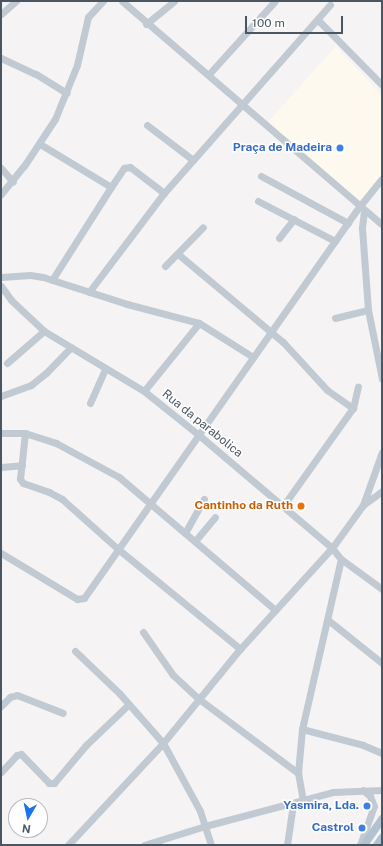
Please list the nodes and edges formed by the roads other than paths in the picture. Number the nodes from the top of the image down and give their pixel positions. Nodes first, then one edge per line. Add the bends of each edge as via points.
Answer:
1 (103, 1) edge
2 (122, 1) edge
3 (174, 1) edge
4 (276, 1) edge
5 (13, 2) edge
6 (330, 5) dead end
7 (1, 14) edge
8 (318, 20) junction
9 (146, 24) junction
10 (1, 58) edge
11 (209, 74) junction
12 (382, 85) edge
13 (66, 93) junction
14 (242, 103) junction
15 (147, 125) dead end
16 (40, 144) junction
17 (193, 160) junction
18 (1, 168) edge
19 (261, 176) dead end
20 (382, 179) edge
21 (13, 182) junction
22 (111, 187) junction
23 (164, 193) junction
24 (1, 194) edge
25 (258, 201) dead end
26 (362, 209) junction
27 (294, 219) junction
28 (348, 223) junction
29 (382, 225) edge
30 (203, 227) dead end
31 (278, 238) dead end
32 (335, 241) junction
33 (178, 254) junction
34 (165, 266) dead end
35 (1, 276) edge
36 (52, 280) junction
37 (1, 286) edge
38 (89, 292) junction
39 (368, 310) junction
40 (335, 318) dead end
41 (199, 323) junction
42 (44, 331) junction
43 (272, 333) junction
44 (70, 348) junction
45 (253, 357) junction
46 (7, 363) dead end
47 (105, 369) junction
48 (382, 379) edge
49 (358, 386) dead end
50 (144, 391) junction
51 (1, 396) edge
52 (90, 403) dead end
53 (353, 408) junction
54 (1, 433) edge
55 (25, 433) junction
56 (200, 436) junction
57 (382, 452) edge
58 (22, 465) junction
59 (1, 467) edge
60 (382, 491) edge
61 (204, 499) dead end
62 (151, 504) junction
63 (363, 505) junction
64 (283, 506) junction
65 (215, 517) dead end
66 (185, 533) junction
67 (196, 541) junction
68 (332, 548) junction
69 (118, 549) junction
70 (1, 553) edge
71 (341, 559) junction
72 (382, 589) edge
73 (275, 610) junction
74 (328, 620) junction
75 (143, 632) dead end
76 (240, 649) junction
77 (75, 651) dead end
78 (382, 663) edge
79 (199, 699) junction
80 (129, 704) junction
81 (1, 706) edge
82 (63, 713) dead end
83 (302, 729) junction
84 (163, 743) junction
85 (382, 753) edge
86 (1, 772) edge
87 (298, 773) junction
88 (362, 790) junction
89 (382, 790) edge
90 (303, 801) junction
91 (293, 804) junction
92 (382, 820) edge
93 (205, 826) junction
94 (382, 838) edge
95 (68, 845) edge
96 (144, 845) edge
97 (210, 845) edge
98 (287, 845) edge
99 (360, 845) edge
100 (364, 845) edge
101 (377, 845) edge

1 - 13 street via 88,17 77,65
2 - 9 street
3 - 9 street
4 - 11 street
5 - 7 street
6 - 8 street
8 - 12 street
8 - 14 street
9 - 11 street
10 - 13 street via 36,74
11 - 14 street
13 - 16 street
14 - 17 street
14 - 26 street
15 - 17 street
16 - 21 street
16 - 22 street
17 - 23 street
18 - 21 street
19 - 28 street
20 - 26 street
21 - 24 street
22 - 23 street via 127,167
22 - 36 street
23 - 38 street
25 - 27 street
26 - 28 street
26 - 29 street
26 - 39 street
27 - 31 street
27 - 32 street
28 - 32 street
30 - 33 street
32 - 43 street
33 - 34 street
33 - 43 street
35 - 36 street via 30,275
36 - 38 street
37 - 42 street, Rua da parabolica
38 - 41 street
39 - 40 street
39 - 48 street
41 - 45 street
41 - 50 street
42 - 44 street, Rua da parabolica
42 - 46 street
43 - 45 street
43 - 53 street via 295,352 327,390
44 - 47 street, Rua da parabolica
44 - 51 street via 31,385
45 - 56 street
47 - 50 street, Rua da parabolica
47 - 52 street
49 - 53 street
50 - 56 street, Rua da parabolica
53 - 64 street
54 - 55 street
55 - 58 street
55 - 62 street via 56,443 119,477
56 - 62 street
56 - 64 street, Rua da parabolica
57 - 63 street
58 - 59 street
58 - 69 street via 20,479 23,483 62,499
60 - 63 street
61 - 66 street
62 - 66 street
62 - 69 street
63 - 68 street
64 - 68 street, Rua da parabolica
65 - 67 street
66 - 67 street
67 - 73 street
68 - 71 street, Rua da parabolica
68 - 73 street
69 - 70 street via 84,598 80,599 41,579
69 - 76 street
71 - 72 street, Rua da parabolica
71 - 74 street
73 - 76 street
74 - 78 street
74 - 83 street
75 - 79 street via 173,675
76 - 79 street
77 - 80 street
79 - 84 street
79 - 87 street
80 - 84 street
80 - 86 street via 86,745 54,783 49,783 21,754
81 - 82 street via 10,697 17,695
83 - 85 street via 363,745
83 - 87 street
84 - 93 street via 188,785
84 - 95 street
87 - 90 street
88 - 89 street
88 - 90 street via 333,792
88 - 99 street via 370,796 374,806
90 - 91 street
91 - 93 street
91 - 98 street
92 - 100 main road
93 - 96 street
93 - 97 street
94 - 101 main road

